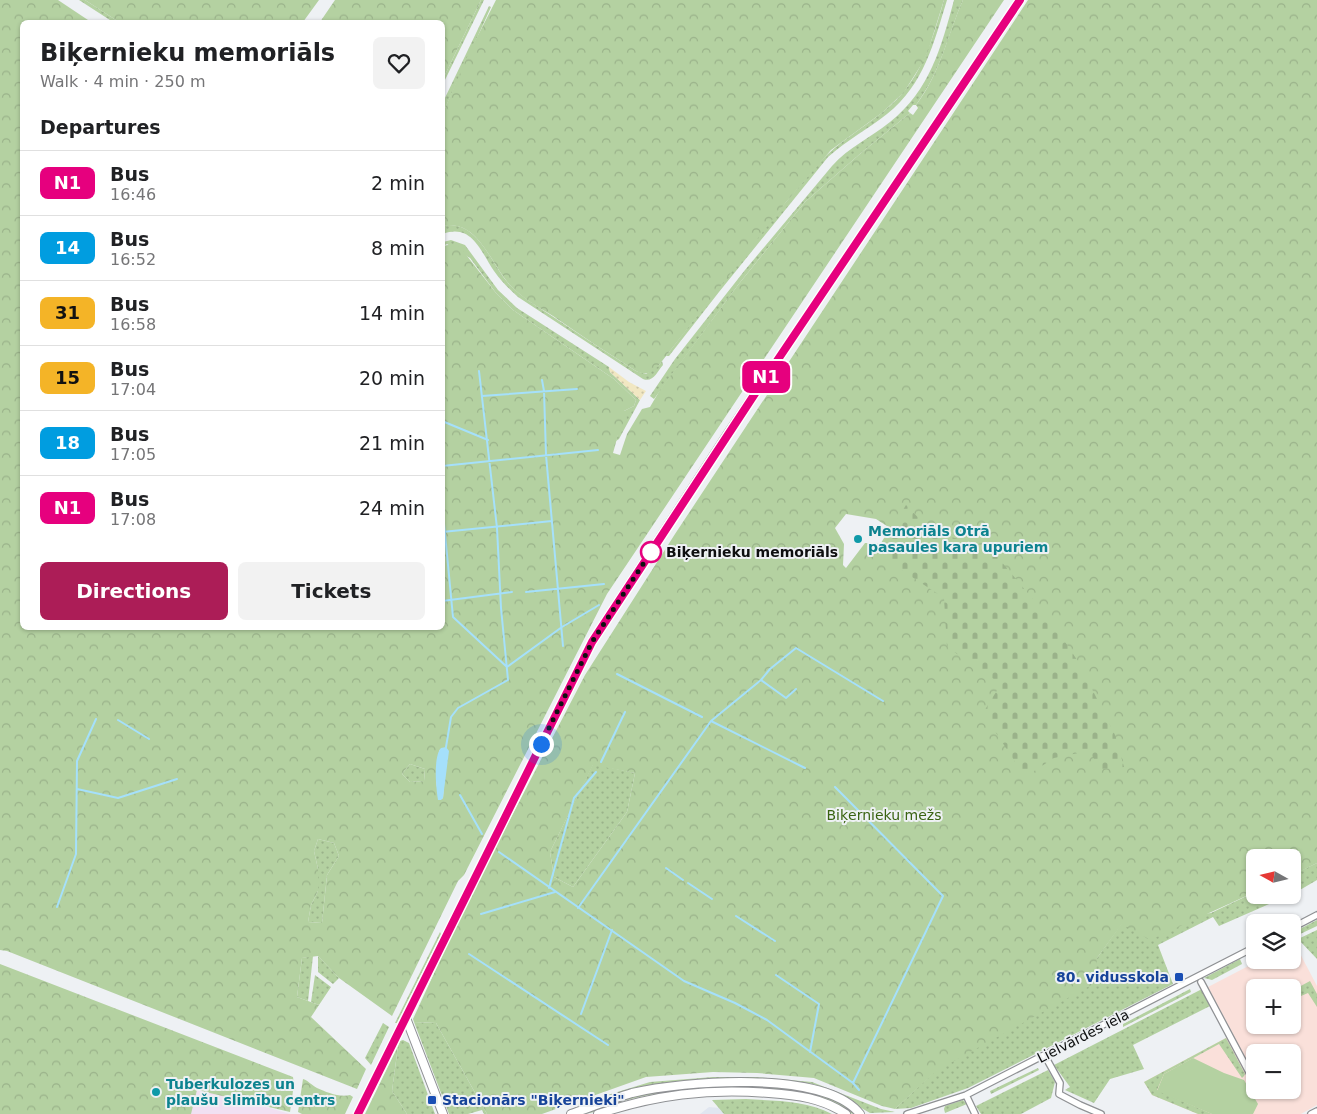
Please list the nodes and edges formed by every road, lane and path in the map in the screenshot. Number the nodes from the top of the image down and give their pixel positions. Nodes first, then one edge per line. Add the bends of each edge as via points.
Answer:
1 (1020, 0) edge
2 (1317, 915) edge
3 (1301, 923) edge
4 (1246, 952) edge
5 (1201, 982) dead end
6 (406, 1018) junction
7 (1045, 1056) junction
8 (1246, 1066) edge
9 (966, 1095) junction
10 (1317, 1111) edge
11 (861, 1113) edge
12 (358, 1114) edge
13 (443, 1114) edge
14 (571, 1114) edge
15 (598, 1114) edge
16 (846, 1114) edge
17 (907, 1114) edge
18 (976, 1114) edge
19 (1101, 1114) edge
20 (1311, 1114) edge

1 - 6 main road via 592,642
2 - 3 street
4 - 7 street, Lielvārdes iela
5 - 8 street
6 - 12 main road
6 - 13 main road
7 - 9 street, Lielvārdes iela
7 - 19 street via 1060,1083 1059,1094
9 - 17 street, Lielvārdes iela
9 - 18 street
10 - 20 street
11 - 14 main road via 816,1089 725,1081 678,1085 632,1094
15 - 16 main road via 677,1094 740,1090 824,1101

